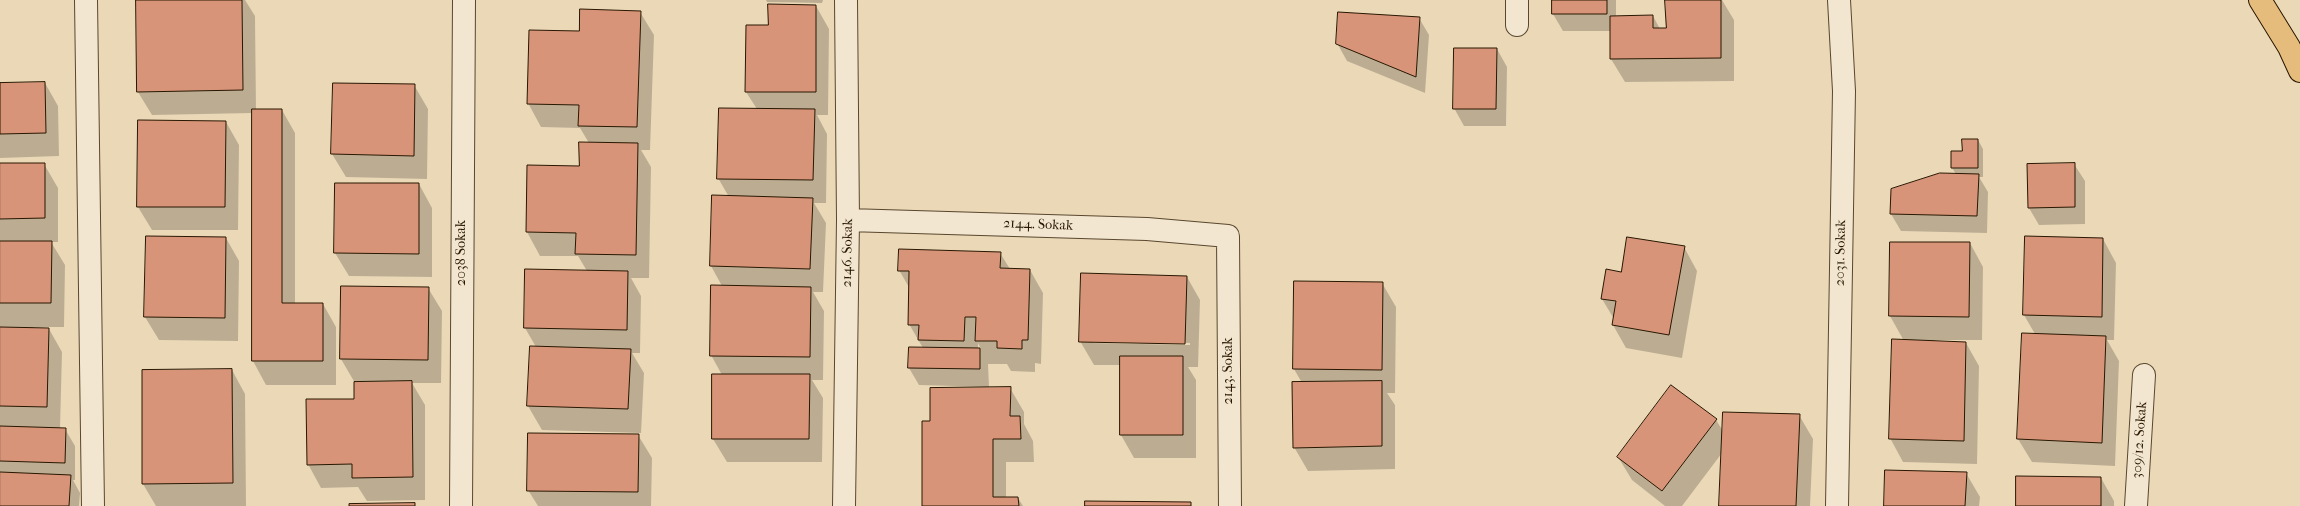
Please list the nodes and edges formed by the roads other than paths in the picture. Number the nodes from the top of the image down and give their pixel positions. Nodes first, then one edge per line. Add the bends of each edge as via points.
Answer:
1 (86, 0) edge
2 (464, 0) edge
3 (846, 0) edge
4 (1517, 0) edge
5 (1839, 0) edge
6 (2260, 0) edge
7 (1517, 25) dead end
8 (2300, 71) edge
9 (848, 220) junction
10 (1228, 236) joint
11 (2144, 375) dead end
12 (93, 506) edge
13 (460, 506) edge
14 (844, 506) edge
15 (1230, 506) edge
16 (1838, 506) edge
17 (2136, 506) edge

1 - 12 street
2 - 13 street, 2038 Sokak
3 - 9 street, 2146. Sokak
4 - 7 street
5 - 16 street, 2031. Sokak via 1844,91
6 - 8 highway via 2289,47
9 - 10 street, 2144. Sokak via 1147,229
9 - 14 street, 2146. Sokak
10 - 15 street, 2143. Sokak
11 - 17 street, 309/12. Sokak

